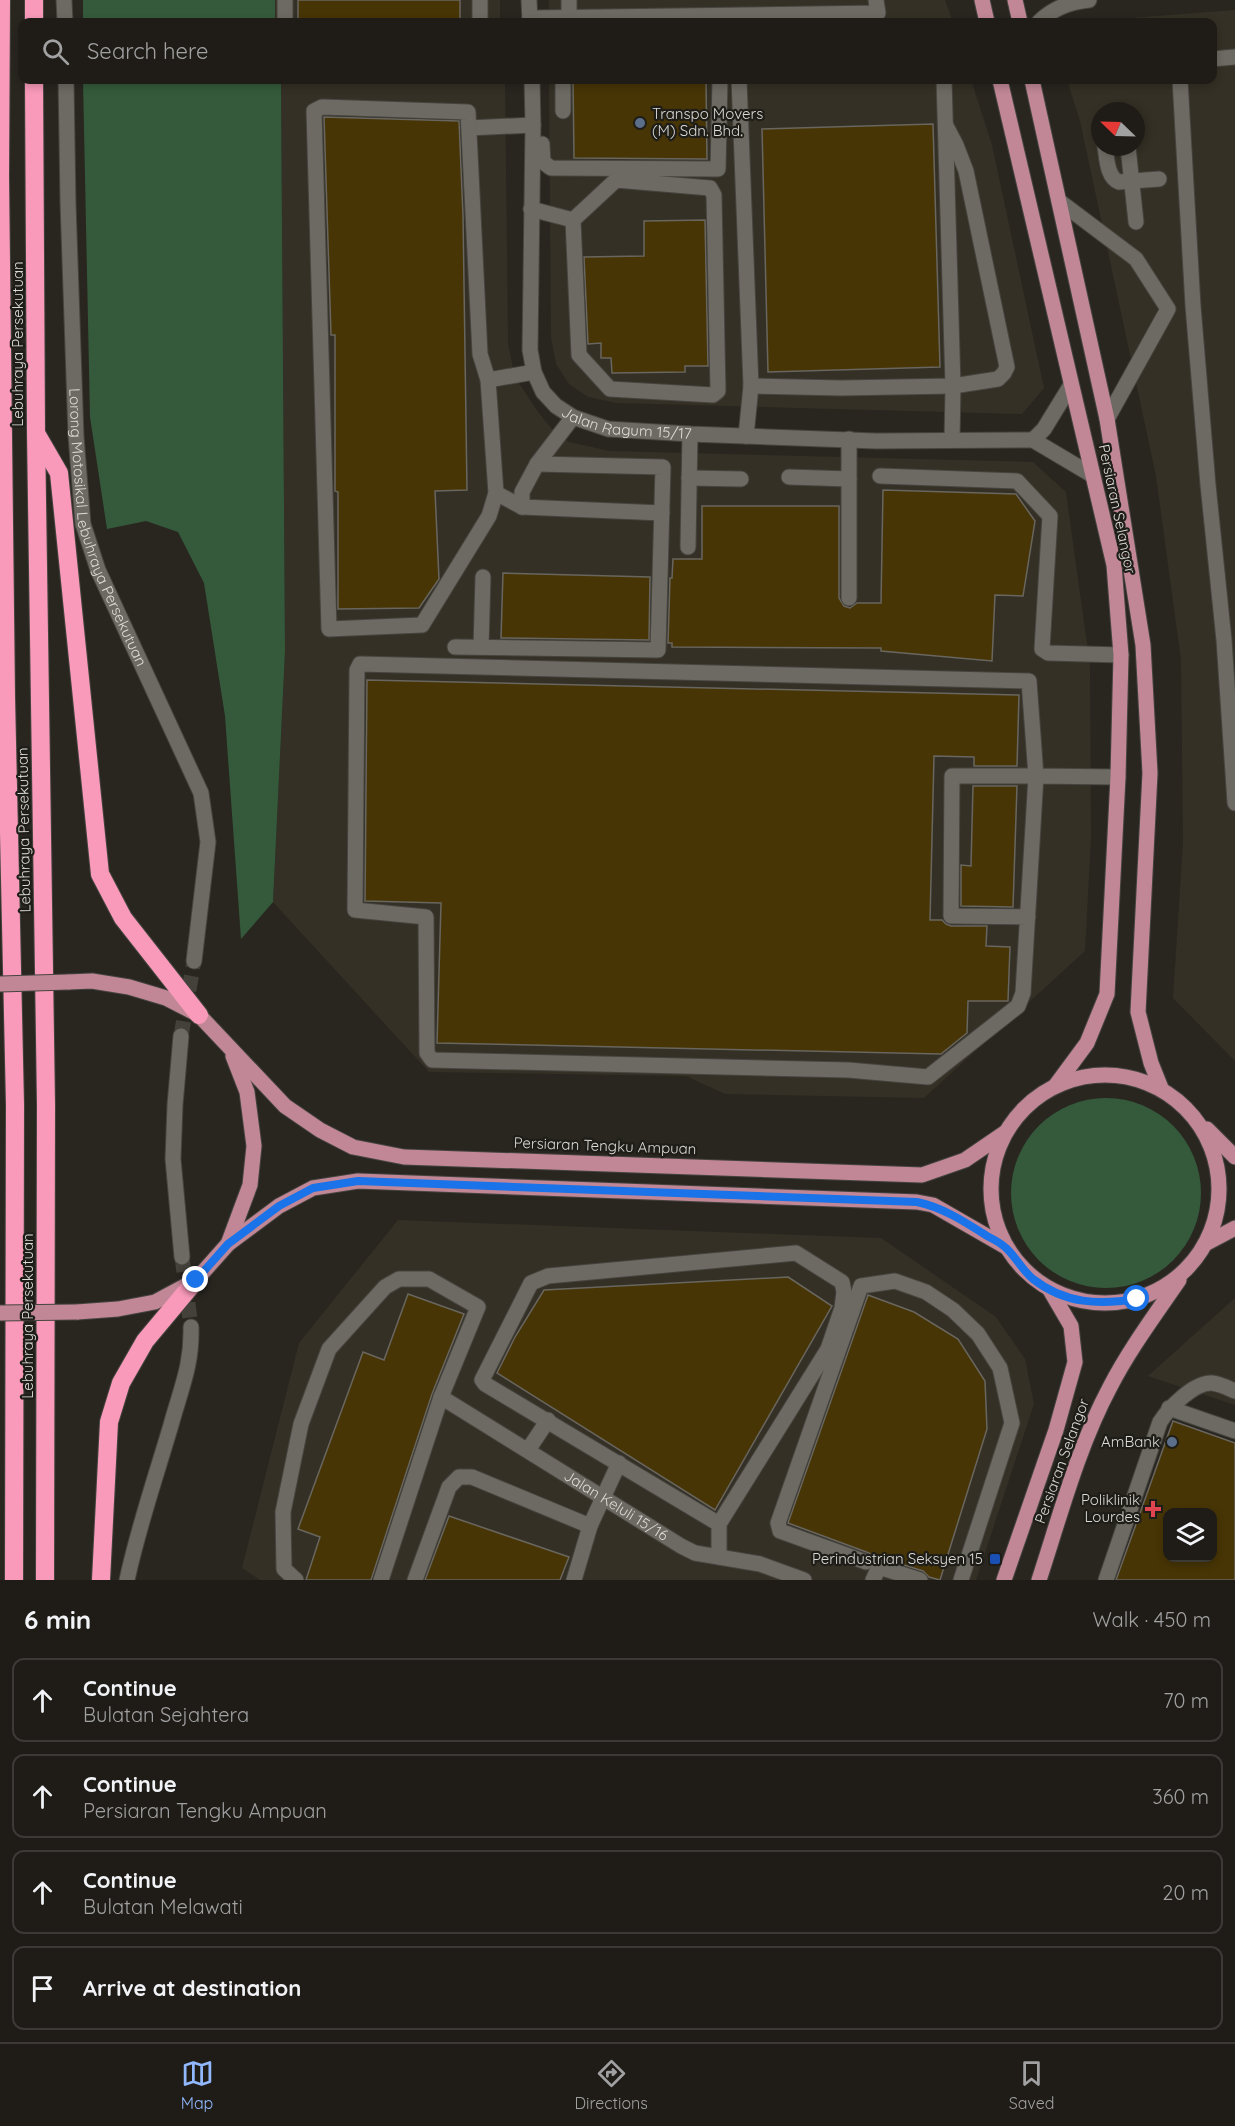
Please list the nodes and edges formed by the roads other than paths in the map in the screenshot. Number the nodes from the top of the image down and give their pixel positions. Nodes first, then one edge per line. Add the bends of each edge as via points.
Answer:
1 (1, 0) edge
2 (34, 0) edge
3 (64, 0) edge
4 (285, 0) edge
5 (480, 0) edge
6 (529, 0) edge
7 (569, 0) edge
8 (876, 0) edge
9 (982, 0) edge
10 (1015, 0) edge
11 (1080, 0) edge
12 (34, 18) edge
13 (65, 18) edge
14 (285, 18) edge
15 (480, 18) edge
16 (530, 18) edge
17 (569, 18) joint
18 (986, 18) edge
19 (1019, 18) edge
20 (1043, 18) edge
21 (1235, 57) edge
22 (1217, 59) edge
23 (34, 84) edge
24 (66, 84) edge
25 (532, 84) edge
26 (563, 84) edge
27 (720, 84) edge
28 (739, 84) edge
29 (944, 84) edge
30 (1001, 84) edge
31 (1033, 84) edge
32 (1180, 84) edge
33 (563, 111) dead end
34 (533, 125) junction
35 (946, 126) junction
36 (469, 128) junction
37 (532, 147) junction
38 (1107, 156) edge
39 (1129, 156) edge
40 (0, 177) edge
41 (1159, 179) dead end
42 (1131, 181) junction
43 (1059, 201) junction
44 (531, 209) junction
45 (573, 220) junction
46 (1136, 222) dead end
47 (1193, 306) junction
48 (1168, 309) junction
49 (534, 372) junction
50 (488, 380) junction
51 (1071, 385) junction
52 (751, 386) junction
53 (953, 386) junction
54 (573, 417) junction
55 (1107, 419) junction
56 (36, 433) junction
57 (690, 434) junction
58 (746, 436) junction
59 (849, 439) junction
60 (952, 440) junction
61 (1033, 440) junction
62 (537, 464) junction
63 (1092, 475) junction
64 (880, 476) dead end
65 (789, 477) dead end
66 (689, 478) junction
67 (741, 479) dead end
68 (849, 479) junction
69 (496, 493) junction
70 (81, 495) junction
71 (522, 507) junction
72 (662, 513) junction
73 (688, 547) dead end
74 (68, 548) junction
75 (483, 577) dead end
76 (849, 597) dead end
77 (455, 646) dead end
78 (481, 647) junction
79 (1121, 655) junction
80 (1230, 660) edge
81 (1036, 776) junction
82 (1118, 777) junction
83 (1235, 803) edge
84 (1028, 917) junction
85 (194, 961) tunnel mouth
86 (0, 984) edge
87 (199, 1015) junction
88 (181, 1035) tunnel mouth
89 (230, 1048) junction
90 (1056, 1085) junction
91 (1161, 1089) junction
92 (1194, 1117) junction
93 (1006, 1132) junction
94 (1235, 1157) edge
95 (1235, 1228) edge
96 (228, 1244) junction
97 (1205, 1244) junction
98 (1006, 1247) junction
99 (182, 1257) tunnel mouth
100 (1188, 1268) junction
101 (196, 1280) junction
102 (1050, 1290) junction
103 (0, 1313) edge
104 (191, 1327) tunnel mouth
105 (1235, 1391) edge
106 (441, 1397) junction
107 (1169, 1408) junction
108 (548, 1420) junction
109 (1235, 1431) edge
110 (528, 1450) junction
111 (619, 1462) junction
112 (602, 1497) junction
113 (719, 1524) junction
114 (590, 1526) junction
115 (719, 1557) junction
116 (866, 1562) dead end
117 (125, 1576) edge
118 (14, 1580) edge
119 (45, 1580) edge
120 (101, 1580) edge
121 (296, 1580) edge
122 (381, 1580) edge
123 (415, 1580) edge
124 (574, 1580) edge
125 (804, 1580) edge
126 (873, 1580) edge
127 (920, 1580) edge
128 (962, 1580) edge
129 (1004, 1580) edge
130 (1039, 1580) edge
131 (1106, 1580) edge

1 - 40 highway, Lebuhraya Persekutuan
2 - 12 highway
3 - 13 street
4 - 14 street
5 - 15 street
6 - 16 street
7 - 17 street
8 - 17 street via 878,13
9 - 18 main road
10 - 19 main road
11 - 20 street
21 - 22 street
23 - 56 highway, Lebuhraya Persekutuan
24 - 70 street, Lorong Motosikal Lebuhraya Persekutuan
25 - 34 street, Jalan Ragum 15/17
26 - 33 street
27 - 37 street via 718,169 551,168 543,162 542,144
28 - 52 street
29 - 35 street
30 - 51 main road, Persiaran Selangor
31 - 43 main road, Persiaran Selangor
32 - 47 street
34 - 36 street
34 - 37 street, Jalan Ragum 15/17
35 - 53 street
35 - 53 street via 966,171 1007,367 998,379
36 - 50 street via 480,354
36 - 69 street via 468,112 322,107 314,111 329,630 422,625 489,516
37 - 44 street, Jalan Ragum 15/17
38 - 42 street via 1114,180
39 - 42 street
40 - 118 highway, Lebuhraya Persekutuan via 15,1105
41 - 42 street
42 - 46 street
43 - 48 street via 1136,259
43 - 55 main road, Persiaran Selangor
44 - 45 street
44 - 49 street, Jalan Ragum 15/17 via 530,350
45 - 45 street via 616,180 710,188 714,195 718,391 713,395 610,389 579,355
47 - 48 street
47 - 80 street
48 - 55 street
49 - 50 street
49 - 54 street, Jalan Ragum 15/17 via 543,392
50 - 69 street
51 - 61 street
51 - 63 main road, Persiaran Selangor
52 - 53 street
52 - 58 street
53 - 60 street
54 - 57 street, Jalan Ragum 15/17 via 608,429
54 - 62 street
55 - 91 main road, Persiaran Selangor via 1143,645 1150,773 1138,1012
56 - 74 highway via 59,473
56 - 119 highway, Lebuhraya Persekutuan via 46,1105
57 - 58 street, Jalan Ragum 15/17
57 - 66 street
58 - 59 street, Jalan Ragum 15/17
59 - 60 street, Jalan Ragum 15/17
59 - 68 street
60 - 61 street, Jalan Ragum 15/17
61 - 63 street
62 - 71 street via 522,492
62 - 72 street via 663,467
63 - 79 main road, Persiaran Selangor via 1113,565
64 - 79 street via 1017,482 1050,516 1042,649 1048,653
65 - 68 street
66 - 67 street
66 - 73 street
68 - 76 street
69 - 71 street
70 - 74 street
70 - 85 street, Lorong Motosikal Lebuhraya Persekutuan via 83,524 98,570 201,794 208,842
71 - 72 street
72 - 78 street via 658,650
74 - 87 highway via 100,874 123,918
75 - 78 street
77 - 78 street
79 - 82 main road, Persiaran Selangor
80 - 83 street
81 - 82 street
81 - 84 street
81 - 84 street via 952,776 951,916
81 - 84 street via 1029,681 360,664 357,670 355,910 426,917 427,1053 432,1060 848,1070 928,1077 1018,1006 1023,993
82 - 90 main road, Persiaran Selangor via 1107,994 1087,1043
86 - 87 main road, Persiaran Tengku Ampuan, bridge via 92,981 166,998
87 - 89 main road, Persiaran Tengku Ampuan
88 - 99 street via 173,1159
89 - 93 main road, Persiaran Tengku Ampuan via 285,1106 320,1130 353,1147 404,1157 922,1175 965,1160
89 - 96 main road via 247,1092 254,1146 250,1185
90 - 91 main road via 1090,1075 1127,1076
90 - 93 main road via 1019,1113
91 - 92 main road
92 - 94 main road
92 - 97 main road via 1208,1139 1217,1165 1215,1219
93 - 98 main road via 992,1170 992,1210
95 - 97 main road
96 - 98 main road via 279,1206 313,1188 358,1181 917,1202 933,1205
96 - 101 main road
97 - 100 main road, Persiaran Selangor
98 - 102 main road via 1033,1279
100 - 102 main road via 1164,1287 1127,1301 1078,1301
100 - 130 main road, Persiaran Selangor via 1109,1388 1086,1441
101 - 103 main road, bridge via 154,1302 118,1309
101 - 120 highway via 145,1341 121,1383 109,1422
102 - 129 main road, Persiaran Selangor via 1071,1326 1075,1362
104 - 117 street via 185,1383
105 - 107 street via 1211,1383
106 - 110 street, Jalan Keluli 15/16
106 - 121 street via 478,1307 429,1278 399,1279 385,1287 329,1349 302,1425 283,1512 284,1569
106 - 122 street
107 - 109 street
107 - 131 street via 1160,1422
108 - 110 street
108 - 111 street
108 - 113 street via 482,1380 531,1283 548,1276 796,1253 842,1282 842,1308 828,1349
110 - 112 street, Jalan Keluli 15/16
111 - 112 street
111 - 113 street
112 - 114 street
112 - 115 street, Jalan Keluli 15/16 via 681,1546
113 - 115 street
114 - 123 street via 472,1477 459,1477 449,1487
114 - 124 street
115 - 125 street, Jalan Keluli 15/16 via 760,1564
116 - 128 street via 780,1531 778,1523 861,1286 895,1281 926,1292 953,1310 978,1334 1000,1368 1012,1423
126 - 127 street via 879,1567

